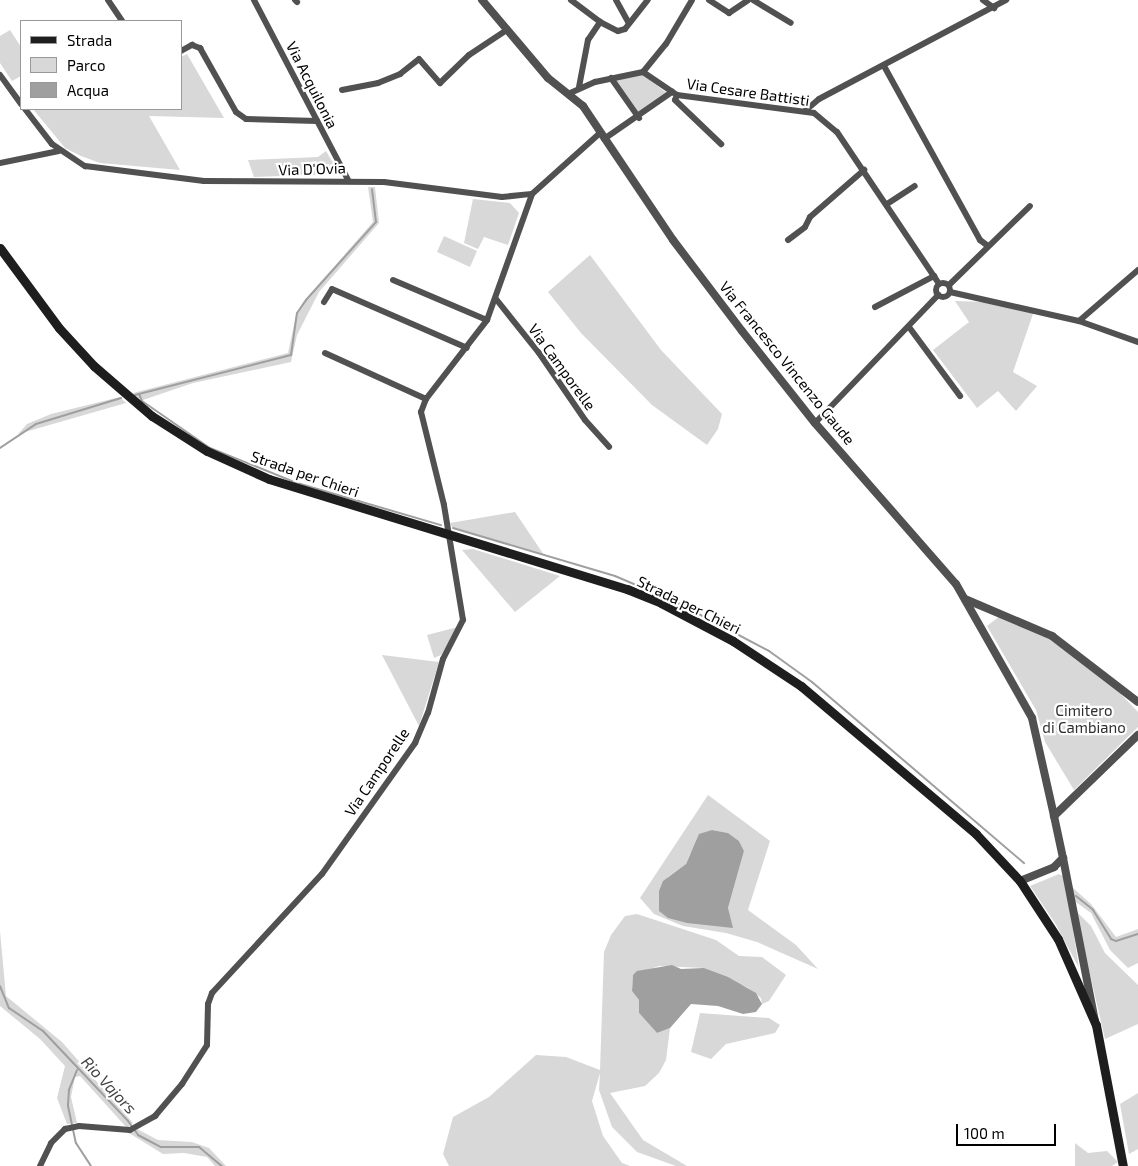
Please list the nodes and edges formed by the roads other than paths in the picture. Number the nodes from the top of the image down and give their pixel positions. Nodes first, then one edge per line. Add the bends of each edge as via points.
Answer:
1 (108, 0) edge
2 (482, 0) edge
3 (571, 0) edge
4 (616, 0) edge
5 (648, 0) edge
6 (692, 0) edge
7 (709, 0) edge
8 (748, 0) edge
9 (753, 0) edge
10 (983, 0) edge
11 (1006, 0) edge
12 (256, 1) edge
13 (994, 8) junction
14 (121, 20) edge
15 (600, 22) junction
16 (629, 24) junction
17 (791, 24) dead end
18 (505, 30) junction
19 (182, 51) edge
20 (884, 66) junction
21 (643, 72) junction
22 (0, 76) edge
23 (611, 78) junction
24 (579, 87) junction
25 (342, 90) dead end
26 (675, 93) junction
27 (568, 94) junction
28 (20, 103) edge
29 (26, 110) edge
30 (806, 110) junction
31 (639, 118) junction
32 (317, 122) junction
33 (602, 136) junction
34 (721, 144) dead end
35 (59, 151) junction
36 (0, 163) edge
37 (864, 170) junction
38 (348, 180) junction
39 (916, 186) dead end
40 (532, 194) junction
41 (886, 204) junction
42 (1030, 206) dead end
43 (788, 240) dead end
44 (988, 246) junction
45 (0, 248) edge
46 (1138, 270) edge
47 (934, 276) junction
48 (393, 280) dead end
49 (939, 284) junction
50 (949, 289) junction
51 (938, 295) junction
52 (496, 299) junction
53 (324, 302) dead end
54 (875, 308) dead end
55 (487, 320) junction
56 (1079, 321) junction
57 (909, 327) junction
58 (1138, 342) edge
59 (467, 348) junction
60 (325, 353) dead end
61 (960, 396) dead end
62 (426, 399) junction
63 (814, 423) junction
64 (609, 447) dead end
65 (448, 533) junction
66 (965, 599) junction
67 (1138, 702) edge
68 (1138, 735) edge
69 (1054, 816) junction
70 (1063, 858) junction
71 (1020, 881) junction
72 (1096, 1026) junction
73 (40, 1166) edge
74 (1123, 1166) edge

1 - 14 street
2 - 18 street, Via Francesco Vincenzo Gaude
3 - 15 street
4 - 16 street
5 - 16 street
6 - 21 street via 666,44
7 - 8 street via 729,13
9 - 17 street
10 - 13 street
11 - 13 street
12 - 32 street, Via Acquilonia
13 - 20 street
15 - 16 street via 618,30 624,30
15 - 24 street via 588,40
18 - 25 street via 469,55 440,84 419,59 400,74 378,83
18 - 27 street, Via Francesco Vincenzo Gaude via 548,78
19 - 32 street via 192,46 200,48 236,112 246,119
20 - 30 street via 819,99
20 - 44 street via 980,240
21 - 23 street
21 - 26 street, Via Cesare Battisti
22 - 28 street
23 - 24 street
23 - 31 street
24 - 27 street
26 - 30 street, Via Cesare Battisti
26 - 31 street
26 - 34 street via 675,100
27 - 33 street, Via Francesco Vincenzo Gaude via 582,106
29 - 35 street, Via D'Ovia
30 - 37 street, Via Cesare Battisti via 837,132
31 - 33 street
32 - 38 street, Via Acquilonia
33 - 40 street
33 - 63 street, Via Francesco Vincenzo Gaude via 701,278
35 - 36 street
35 - 38 street, Via D'Ovia via 85,166 150,176 271,183
37 - 41 street, Via Cesare Battisti
37 - 43 street
38 - 40 street, Via D'Ovia via 409,184 502,197
39 - 41 street
40 - 52 street, Via Camporelle
41 - 47 street, Via Cesare Battisti
42 - 44 street
44 - 50 street
45 - 65 main road, Strada per Chieri via 59,328 94,366 152,416 199,446 269,479
46 - 56 street
47 - 49 street, Via Cesare Battisti
47 - 54 street
48 - 55 street
49 - 50 street
49 - 51 street
50 - 51 street via 944,297
50 - 56 street
51 - 57 street
52 - 55 street, Via Camporelle
52 - 64 street, Via Camporelle via 539,353 585,420
53 - 59 street via 332,288
55 - 59 street, Via Camporelle
56 - 58 street
57 - 61 street
57 - 63 street
59 - 62 street, Via Camporelle
60 - 62 street
62 - 65 street, Via Camporelle via 421,412 422,426 444,504
63 - 66 street, Via Francesco Vincenzo Gaude via 956,584
65 - 71 main road, Strada per Chieri via 627,589 661,603 740,645 801,686 976,834
65 - 73 street, Via Camporelle via 463,620 443,659 428,713 415,743 322,874 212,993 207,1044 199,1060 155,1116 130,1130 71,1127 51,1143
66 - 67 street via 1052,636
66 - 69 street, Via Francesco Vincenzo Gaude via 1032,718
68 - 69 street
69 - 70 street, Via Francesco Vincenzo Gaude
70 - 71 street via 1054,867
70 - 72 street, Via Francesco Vincenzo Gaude
71 - 72 main road, Strada per Chieri via 1058,939
72 - 74 main road, Strada per Chieri

